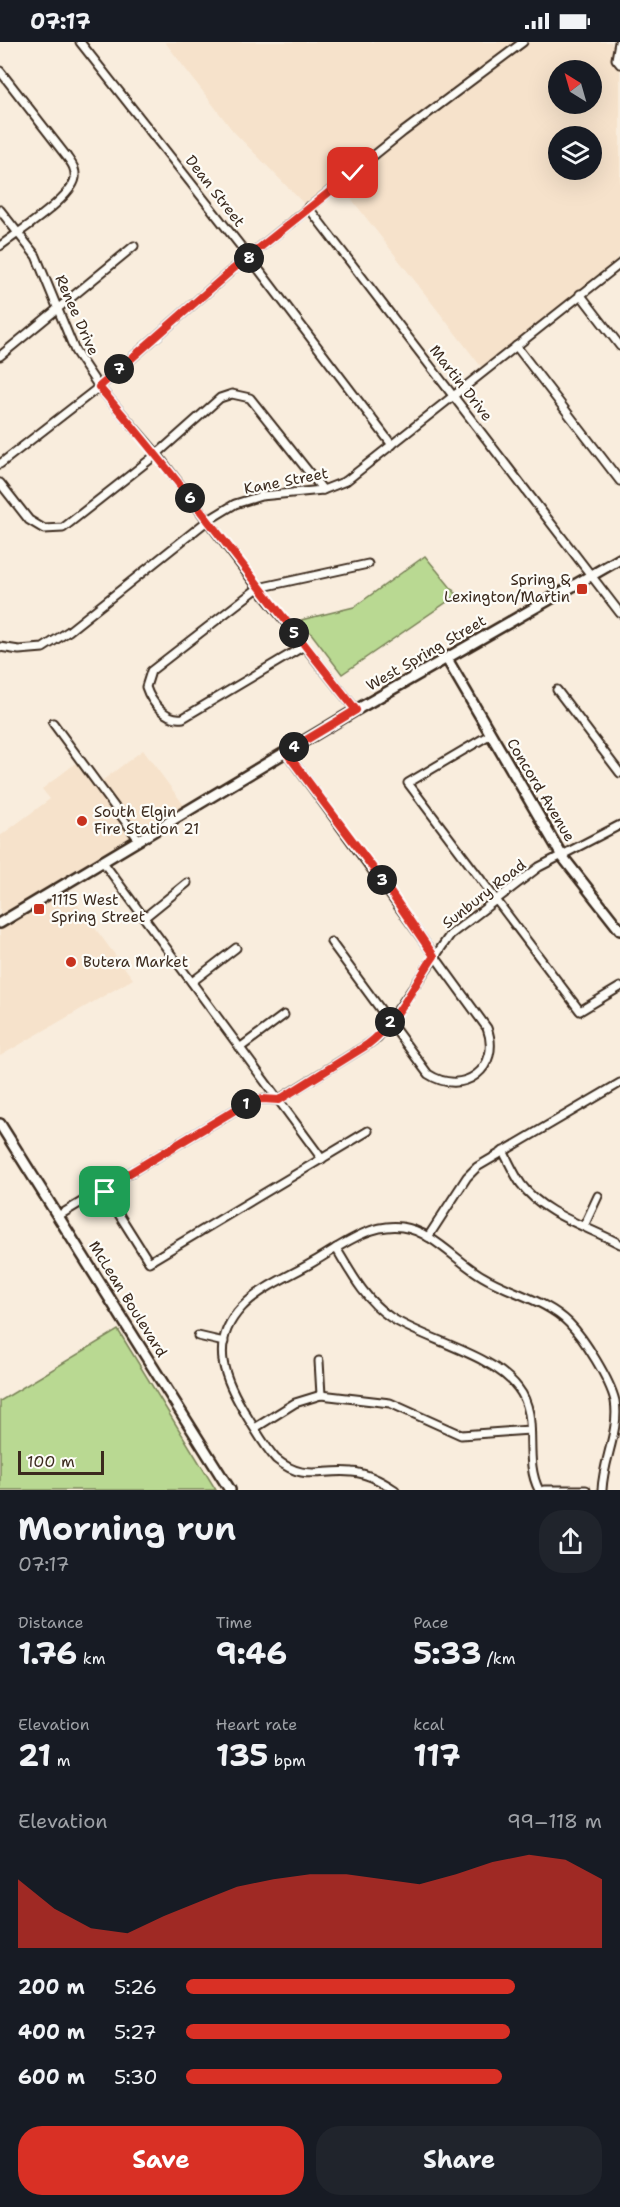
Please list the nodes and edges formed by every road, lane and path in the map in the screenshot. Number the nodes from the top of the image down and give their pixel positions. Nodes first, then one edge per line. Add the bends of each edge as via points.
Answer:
1 (80, 42) edge
2 (523, 42) edge
3 (619, 42) edge
4 (618, 61) edge
5 (0, 71) edge
6 (308, 207) junction
7 (0, 210) edge
8 (18, 233) junction
9 (0, 246) edge
10 (134, 246) dead end
11 (250, 258) junction
12 (620, 264) edge
13 (580, 294) junction
14 (57, 310) junction
15 (516, 346) junction
16 (620, 346) edge
17 (0, 356) edge
18 (99, 387) junction
19 (453, 395) junction
20 (392, 446) junction
21 (157, 454) junction
22 (0, 464) edge
23 (620, 481) edge
24 (0, 483) edge
25 (323, 490) junction
26 (207, 521) junction
27 (620, 559) edge
28 (368, 564) dead end
29 (592, 575) junction
30 (258, 588) junction
31 (620, 613) edge
32 (304, 646) junction
33 (0, 647) edge
34 (447, 658) junction
35 (557, 690) dead end
36 (356, 710) junction
37 (53, 723) dead end
38 (491, 735) junction
39 (286, 752) junction
40 (620, 773) edge
41 (620, 825) edge
42 (139, 840) junction
43 (562, 856) junction
44 (103, 862) junction
45 (187, 883) dead end
46 (496, 900) junction
47 (145, 917) junction
48 (0, 923) edge
49 (620, 930) edge
50 (331, 942) dead end
51 (236, 948) dead end
52 (434, 956) junction
53 (192, 982) junction
54 (620, 987) edge
55 (284, 1015) dead end
56 (390, 1021) junction
57 (241, 1047) junction
58 (620, 1083) edge
59 (279, 1100) junction
60 (0, 1124) edge
61 (368, 1131) dead end
62 (503, 1151) junction
63 (322, 1160) junction
64 (103, 1189) junction
65 (598, 1196) dead end
66 (58, 1216) junction
67 (584, 1226) junction
68 (428, 1237) junction
69 (620, 1244) edge
70 (336, 1248) junction
71 (198, 1336) dead end
72 (224, 1342) junction
73 (318, 1361) dead end
74 (321, 1395) junction
75 (255, 1428) junction
76 (530, 1430) junction
77 (230, 1490) edge
78 (395, 1490) edge
79 (539, 1490) edge
80 (544, 1490) edge
81 (586, 1490) edge
82 (602, 1490) edge

1 - 11 street, Dean Street
2 - 6 street
3 - 4 street
5 - 8 street via 75,169 75,179 61,199
6 - 11 street
6 - 19 street, Martin Drive
7 - 8 street, Renee Drive
8 - 9 street
8 - 14 street, Renee Drive via 36,256
10 - 14 street
11 - 18 street
11 - 20 street, Dean Street
12 - 13 street, Kane Street
13 - 15 street, Kane Street
13 - 16 street
14 - 17 street
14 - 18 street, Renee Drive via 75,351
15 - 19 street, Kane Street
15 - 23 street
18 - 21 street, Renee Drive
18 - 22 street
19 - 20 street, Kane Street
19 - 29 street, Martin Drive
20 - 25 street, Kane Street via 346,481
21 - 24 street via 63,528 44,529 29,520
21 - 25 street via 211,405 232,394 250,398
21 - 26 street, Renee Drive
25 - 26 street, Kane Street via 261,496 235,504
26 - 30 street, Renee Drive
26 - 33 street, Kane Street via 43,648
27 - 29 main road, West Spring Street
28 - 30 street
29 - 31 street, Martin Drive
29 - 34 main road, West Spring Street
30 - 32 street, Renee Drive
30 - 32 street via 155,668 146,681 148,692 163,713 174,719 183,718
32 - 36 street, Renee Drive
34 - 36 main road, West Spring Street
34 - 38 main road, Concord Avenue
35 - 40 street
36 - 39 main road, West Spring Street
37 - 42 street
38 - 43 main road, Concord Avenue
38 - 46 street via 408,783
39 - 42 main road, West Spring Street
39 - 52 street
41 - 43 street, Sunbury Road
42 - 44 main road, West Spring Street
43 - 46 street, Sunbury Road via 539,867
43 - 49 main road, Concord Avenue
44 - 47 street
44 - 48 main road, West Spring Street
45 - 47 street
46 - 52 street, Sunbury Road via 450,935
46 - 54 street via 580,1011
47 - 53 street
50 - 56 street
51 - 53 street
52 - 56 street, Sunbury Road
52 - 56 street via 487,1028 492,1050 483,1069 458,1083 444,1083 428,1074
53 - 57 street
55 - 57 street
56 - 59 street, Sunbury Road via 367,1045
57 - 59 street
58 - 62 street
59 - 63 street
59 - 64 street, Sunbury Road via 245,1104
60 - 66 main road, McLean Boulevard
61 - 63 street
62 - 67 street via 521,1184 536,1199
62 - 68 street via 467,1178
63 - 64 street via 149,1261
64 - 66 street, Sunbury Road
65 - 67 street
66 - 77 main road, McLean Boulevard
67 - 69 street
68 - 70 street via 413,1229 386,1227 367,1231
68 - 82 street via 482,1277 551,1310 579,1334 615,1400 616,1419
70 - 72 street via 248,1302 234,1318
70 - 76 street via 364,1293 381,1310 500,1371 516,1385 527,1406
71 - 72 street
72 - 75 street via 228,1384
73 - 74 street
74 - 75 street via 296,1403
74 - 76 street via 390,1402 461,1435
75 - 78 street via 270,1452 286,1467 310,1475 354,1472
76 - 79 street via 532,1471
80 - 81 street

